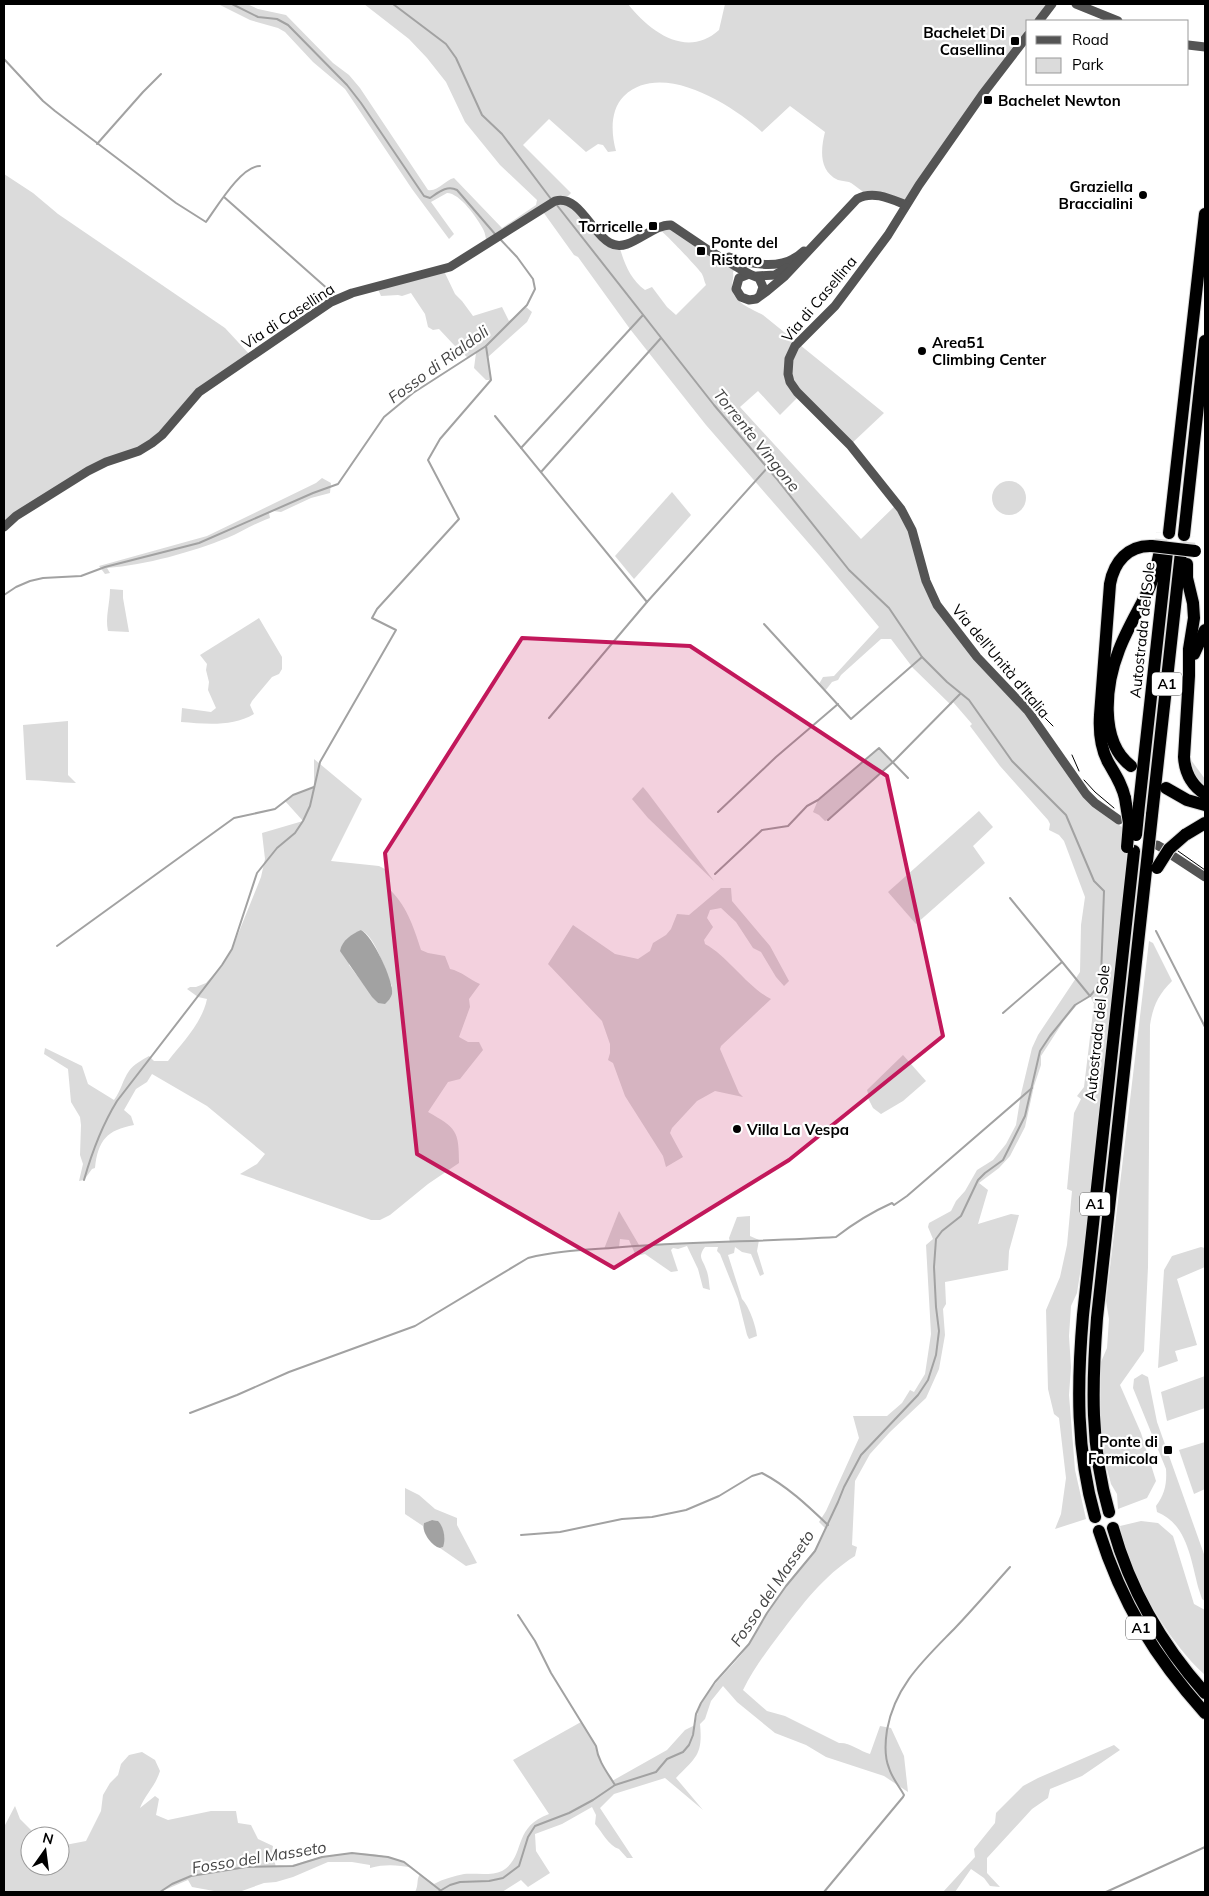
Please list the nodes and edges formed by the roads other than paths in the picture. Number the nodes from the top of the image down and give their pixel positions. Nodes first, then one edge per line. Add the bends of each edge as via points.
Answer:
1 (1052, 4) edge
2 (1076, 4) edge
3 (1040, 20) edge
4 (1116, 20) edge
5 (1026, 38) edge
6 (1189, 46) edge
7 (1205, 47) edge
8 (906, 205) junction
9 (1205, 214) edge
10 (832, 225) junction
11 (708, 250) junction
12 (802, 254) junction
13 (723, 259) junction
14 (753, 275) junction
15 (739, 278) junction
16 (760, 296) junction
17 (1205, 341) edge
18 (857, 453) joint
19 (4, 527) edge
20 (1166, 533) tunnel mouth
21 (1187, 535) tunnel mouth
22 (1160, 550) junction
23 (1192, 553) edge
24 (1205, 630) edge
25 (1189, 676) junction
26 (1130, 766) dead end
27 (1166, 788) dead end
28 (1205, 794) edge
29 (1205, 805) edge
30 (1119, 820) dead end
31 (1205, 823) edge
32 (1131, 849) junction
33 (1173, 856) dead end
34 (1152, 864) junction
35 (1205, 877) edge
36 (1109, 1512) dead end
37 (1095, 1517) dead end
38 (1113, 1528) dead end
39 (1099, 1531) dead end
40 (1205, 1693) edge
41 (1205, 1713) edge

1 - 3 street
2 - 4 street
5 - 8 street
6 - 7 street
8 - 10 street, Via di Casellina via 876,195 863,196
8 - 18 street, Via di Casellina via 888,235 834,306 797,344 789,362 788,378 792,386
9 - 20 highway via 1176,474
10 - 12 street, Via di Casellina
10 - 16 street, Via di Casellina via 786,276
11 - 12 street, Via di Casellina via 747,263 766,265 784,263
11 - 13 street, Via di Casellina
11 - 19 street, Via di Casellina via 676,227 668,225 627,244 611,244 573,204 562,199 546,205 450,267 352,293 331,302 199,392 152,443 88,471
12 - 14 street, Via di Casellina via 779,273
13 - 14 street, Via di Casellina
13 - 15 street, Via di Casellina via 735,269
14 - 15 street, Via di Casellina
14 - 16 street via 763,285
15 - 16 street, Via di Casellina via 736,289 741,297 752,300
17 - 21 highway via 1190,475
18 - 30 street, Via dell'Unità d'Italia via 906,518 928,589 940,610 981,662 1028,711 1086,794
22 - 23 highway, bridge
22 - 26 highway via 1150,587 1121,644 1112,678 1109,731 1115,748
22 - 32 highway, Autostrada del Sole / A1, bridge via 1139,805
22 - 32 highway, bridge via 1137,548 1123,556 1110,584 1100,734 1106,756 1122,786
23 - 25 highway via 1187,578 1194,612
23 - 34 highway, Autostrada del Sole / A1, bridge via 1152,815
24 - 25 highway via 1196,646
25 - 28 highway via 1184,763 1190,780
27 - 29 highway via 1187,800
31 - 34 highway, bridge
32 - 37 highway, Autostrada del Sole / A1 via 1126,866 1130,890 1079,1368 1081,1444
33 - 35 street
34 - 36 highway, Autostrada del Sole / A1 via 1135,974 1093,1372 1095,1445
38 - 40 highway, A1 via 1147,1611 1176,1657
39 - 41 highway, A1 via 1117,1581 1144,1633 1166,1666

